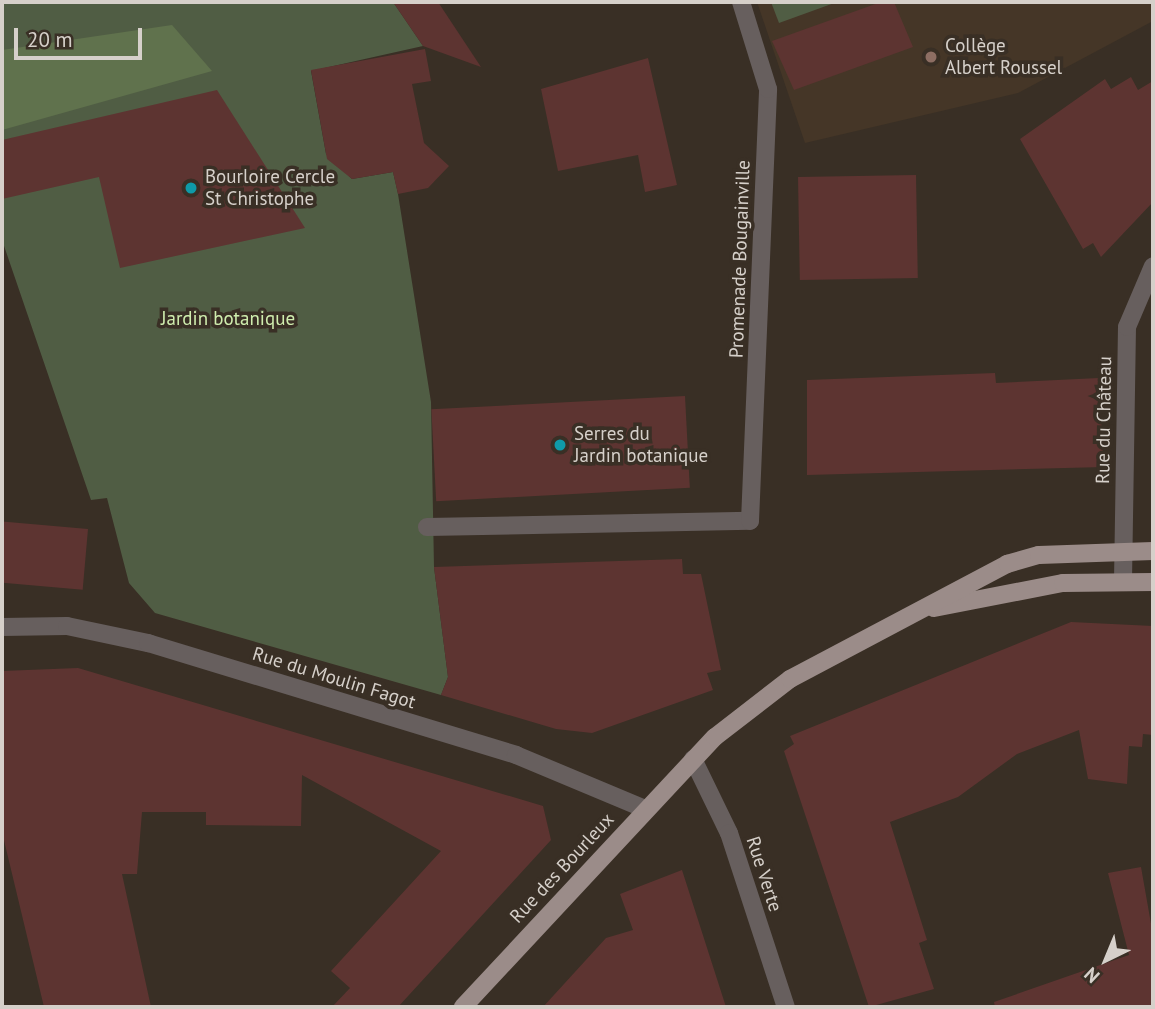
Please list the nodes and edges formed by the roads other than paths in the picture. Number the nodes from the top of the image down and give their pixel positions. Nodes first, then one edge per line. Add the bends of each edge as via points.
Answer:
1 (741, 2) edge
2 (1153, 266) edge
3 (427, 527) dead end
4 (1123, 551) junction
5 (1153, 551) edge
6 (1123, 581) junction
7 (1153, 582) edge
8 (907, 615) junction
9 (2, 627) edge
10 (693, 759) junction
11 (645, 809) junction
12 (463, 1007) edge
13 (786, 1007) edge

1 - 3 street, Promenade Bougainville via 768,89 750,521
2 - 4 street, Rue du Château via 1127,327
4 - 5 main road
4 - 6 street, Rue du Château
4 - 8 main road via 1039,555 1007,564
6 - 7 main road
6 - 8 main road via 1023,588
8 - 10 main road via 790,679
9 - 11 street, Rue du Moulin Fagot via 67,626 148,643 516,755
10 - 11 main road, Rue des Bourleux
10 - 13 street, Rue Verte via 729,833
11 - 12 main road, Rue des Bourleux

